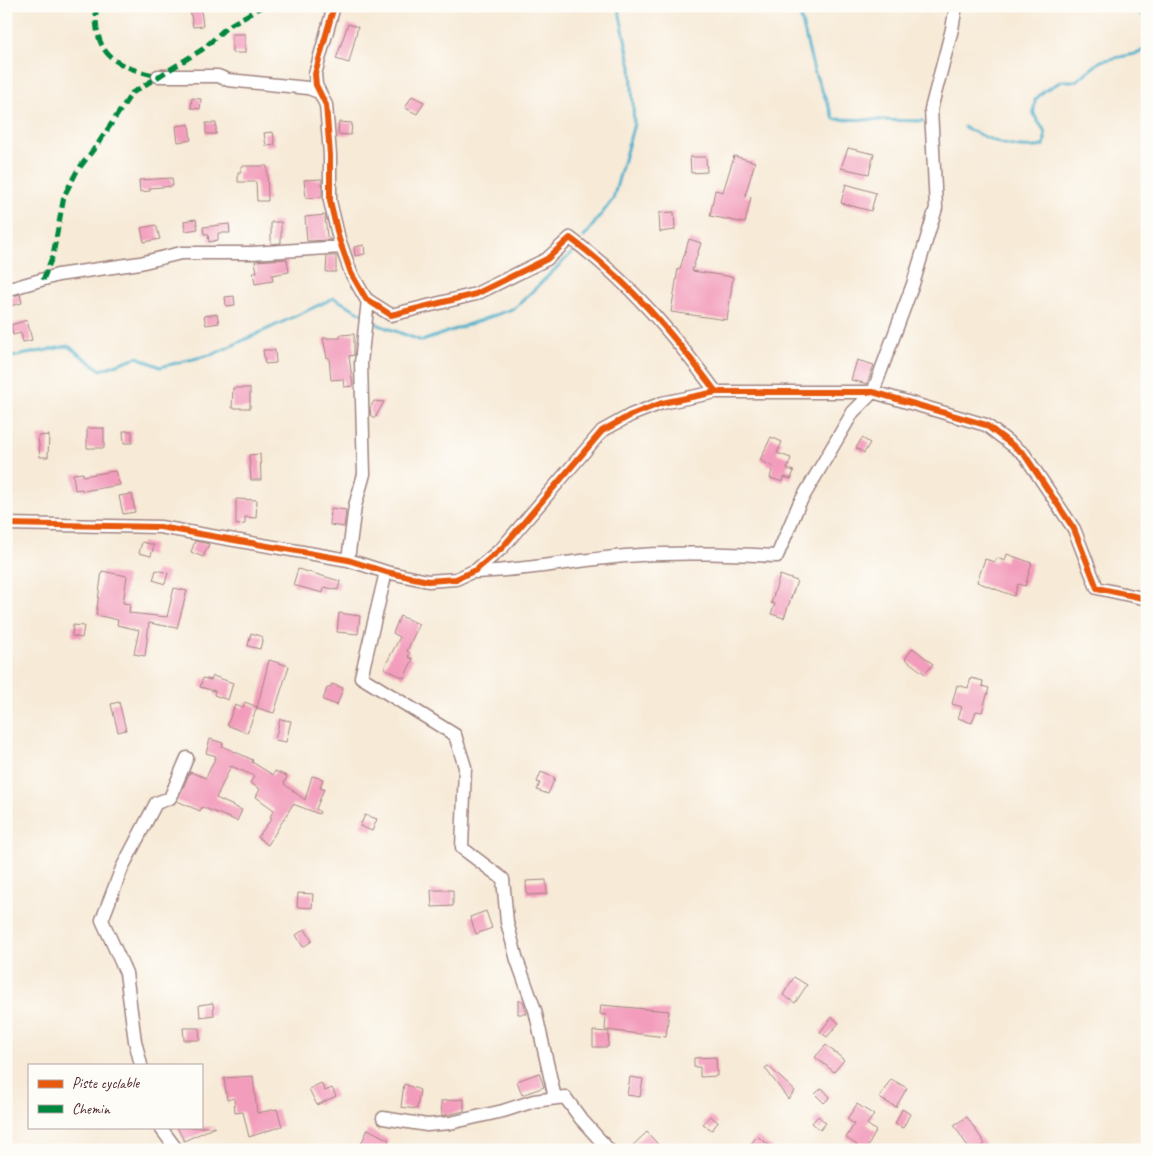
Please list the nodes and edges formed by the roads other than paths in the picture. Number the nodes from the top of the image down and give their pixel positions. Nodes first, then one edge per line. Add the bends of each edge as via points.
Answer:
1 (334, 6) edge
2 (956, 6) edge
3 (158, 76) dead end
4 (320, 92) junction
5 (342, 248) junction
6 (6, 290) edge
7 (368, 300) junction
8 (716, 392) junction
9 (873, 392) junction
10 (6, 524) edge
11 (348, 560) junction
12 (386, 572) junction
13 (472, 572) junction
14 (1147, 599) edge
15 (186, 758) dead end
16 (141, 1064) edge
17 (555, 1098) junction
18 (383, 1118) dead end
19 (161, 1128) edge
20 (177, 1150) edge
21 (609, 1150) edge

1 - 4 street via 315,74
2 - 9 street via 931,109 936,208 913,284
3 - 4 street via 218,76
4 - 5 street via 326,105 330,201
5 - 6 street via 181,253 140,263 58,275
5 - 7 street via 351,273
7 - 8 street via 391,316 476,294 547,259 570,238 595,257 662,321
7 - 11 street via 361,363 364,474 355,506
8 - 9 street
8 - 13 street via 662,403 602,431 502,548
9 - 13 street via 853,412 799,504 778,556 712,552 638,555
9 - 14 street via 986,425 994,431 1024,454 1070,522 1097,588
10 - 11 street via 160,526
11 - 12 street
12 - 13 street via 428,581 456,579
12 - 17 street via 361,677 455,735 465,767 462,848 503,879 507,922 535,1010
15 - 16 street via 170,798 156,803 122,868 102,920 126,973
17 - 18 street via 534,1100 450,1123 427,1125
17 - 21 street via 565,1097
19 - 20 street

